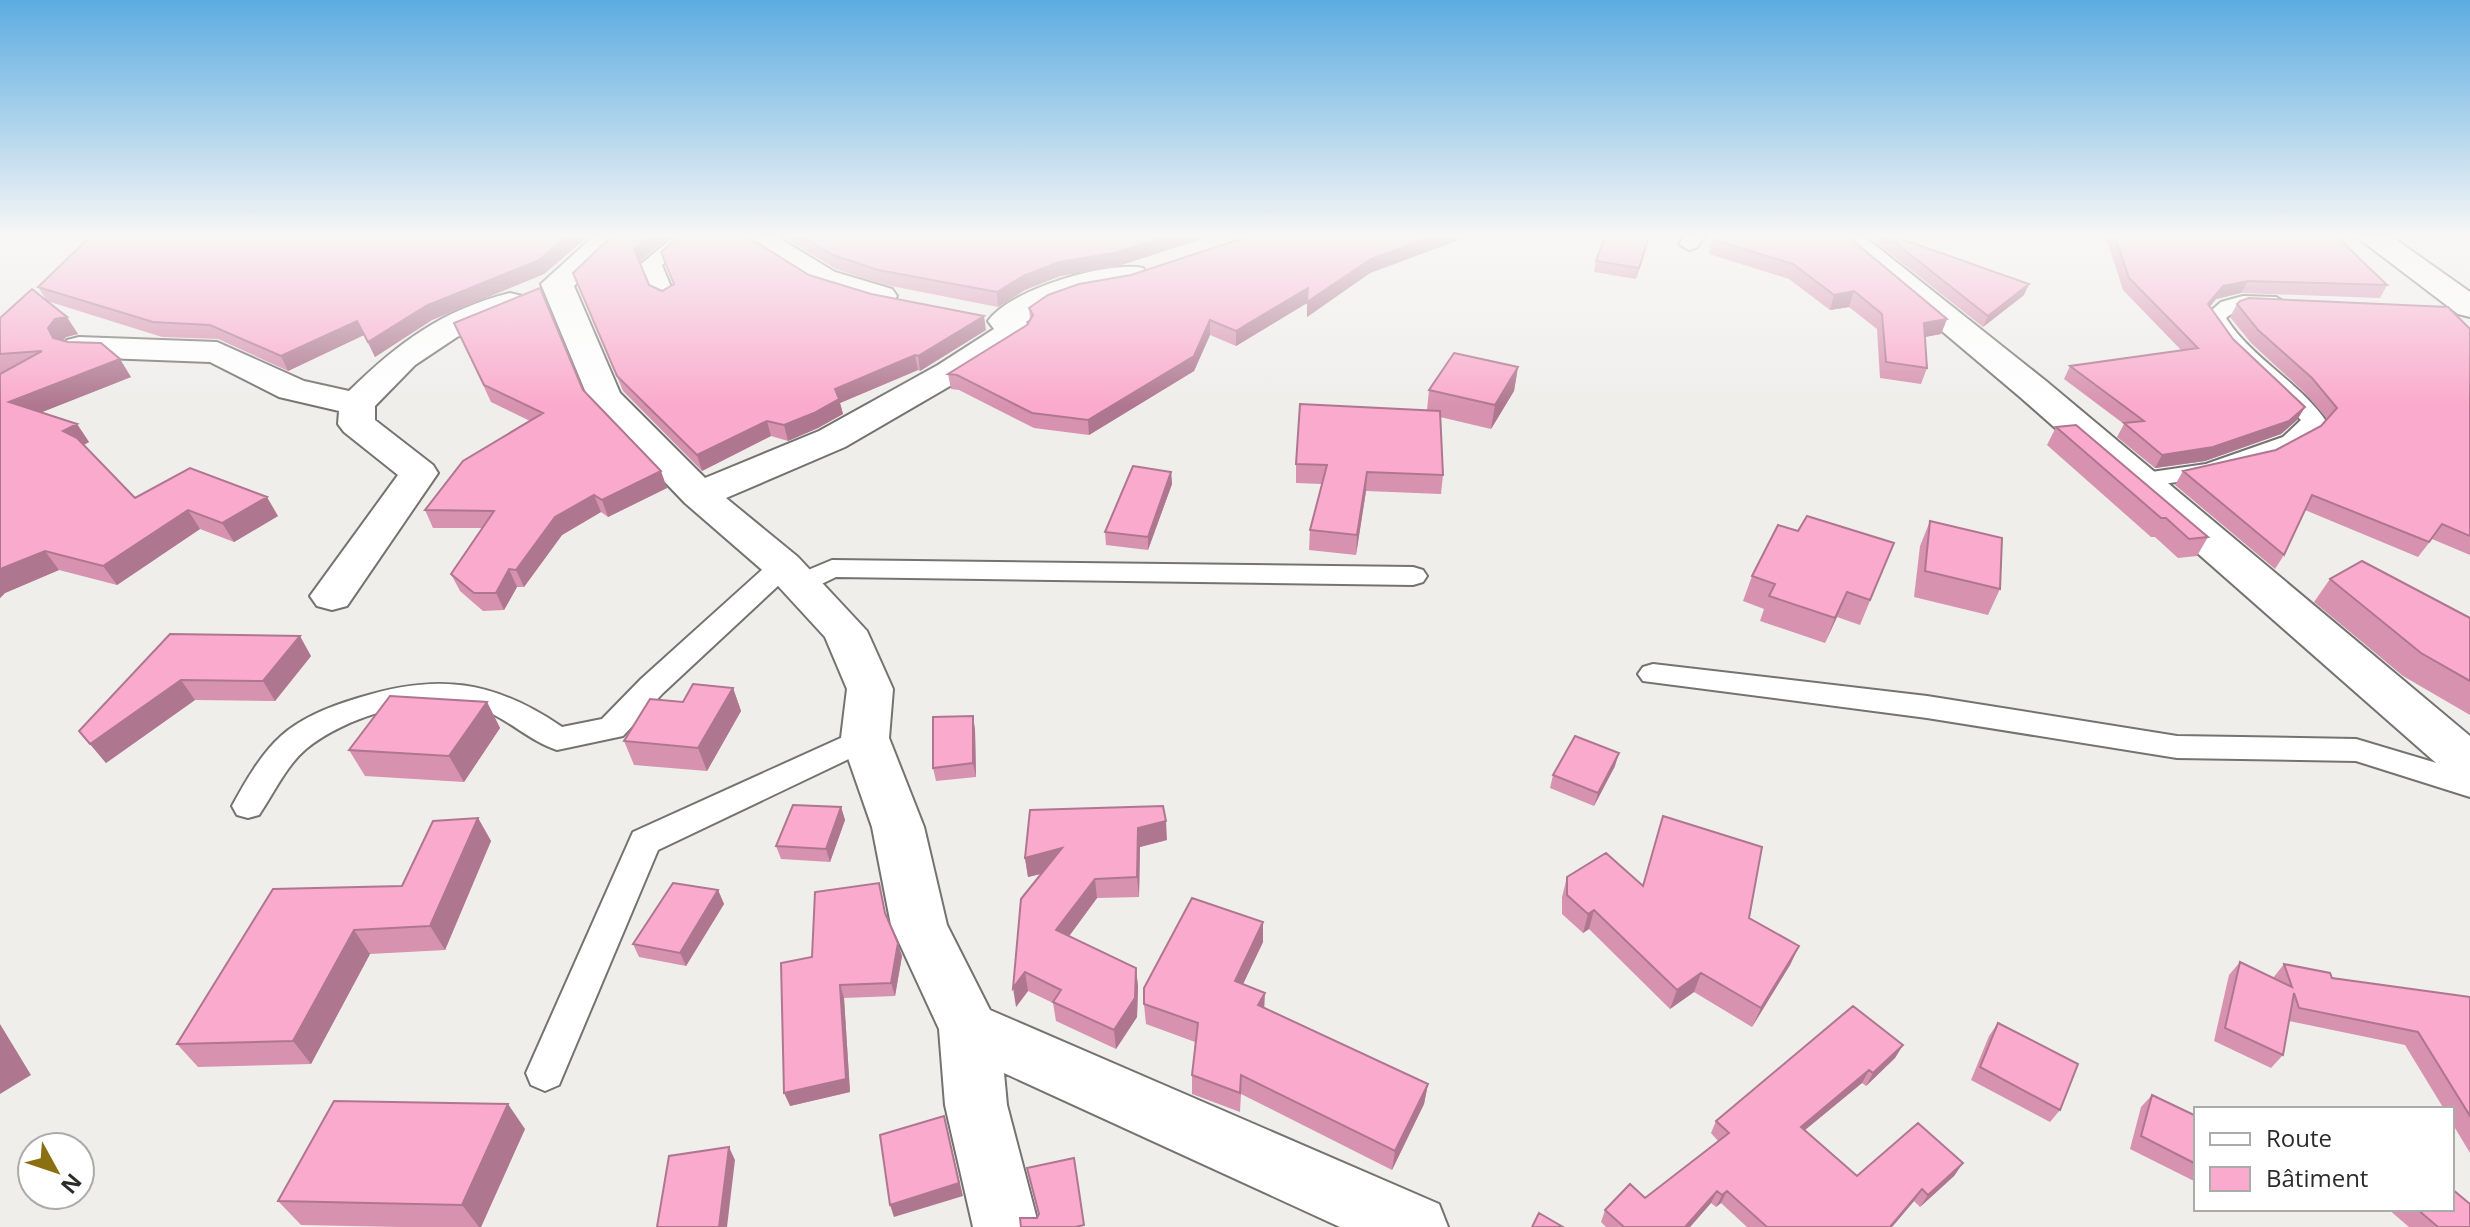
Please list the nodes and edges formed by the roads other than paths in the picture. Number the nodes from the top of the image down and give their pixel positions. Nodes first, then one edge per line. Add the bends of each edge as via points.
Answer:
1 (539, 291) edge
2 (560, 291) edge
3 (663, 291) edge
4 (872, 291) edge
5 (1059, 291) edge
6 (1913, 291) edge
7 (2438, 291) edge
8 (665, 297) edge
9 (918, 303) edge
10 (2303, 304) edge
11 (2460, 309) edge
12 (79, 347) edge
13 (357, 404) junction
14 (2140, 480) junction
15 (699, 495) junction
16 (791, 575) junction
17 (1413, 576) dead end
18 (332, 596) dead end
19 (1653, 674) dead end
20 (865, 738) junction
21 (2470, 764) edge
22 (2470, 785) edge
23 (248, 806) dead end
24 (969, 1029) junction
25 (545, 1073) dead end
26 (1006, 1227) edge
27 (1415, 1227) edge

1 - 13 street via 445,330 403,358
2 - 15 street via 604,397
3 - 8 lane
4 - 9 street
5 - 15 street via 990,318 1015,330 886,410 832,439
6 - 14 street
7 - 11 street
10 - 14 lane via 2242,302 2224,306 2215,317 2225,336 2297,398 2314,421 2291,442 2210,471
12 - 13 street via 217,352 292,389
13 - 18 street via 357,424 419,473
14 - 21 street
15 - 16 street
16 - 17 lane via 832,568
16 - 20 street via 845,631 870,689
16 - 23 lane via 652,686 612,728 557,739 516,711 468,695 405,696 345,711 294,742
19 - 22 lane via 1927,707 2177,747 2356,750
20 - 24 street via 898,827 919,925
20 - 25 lane via 645,841
24 - 26 street via 976,1105
24 - 27 street

